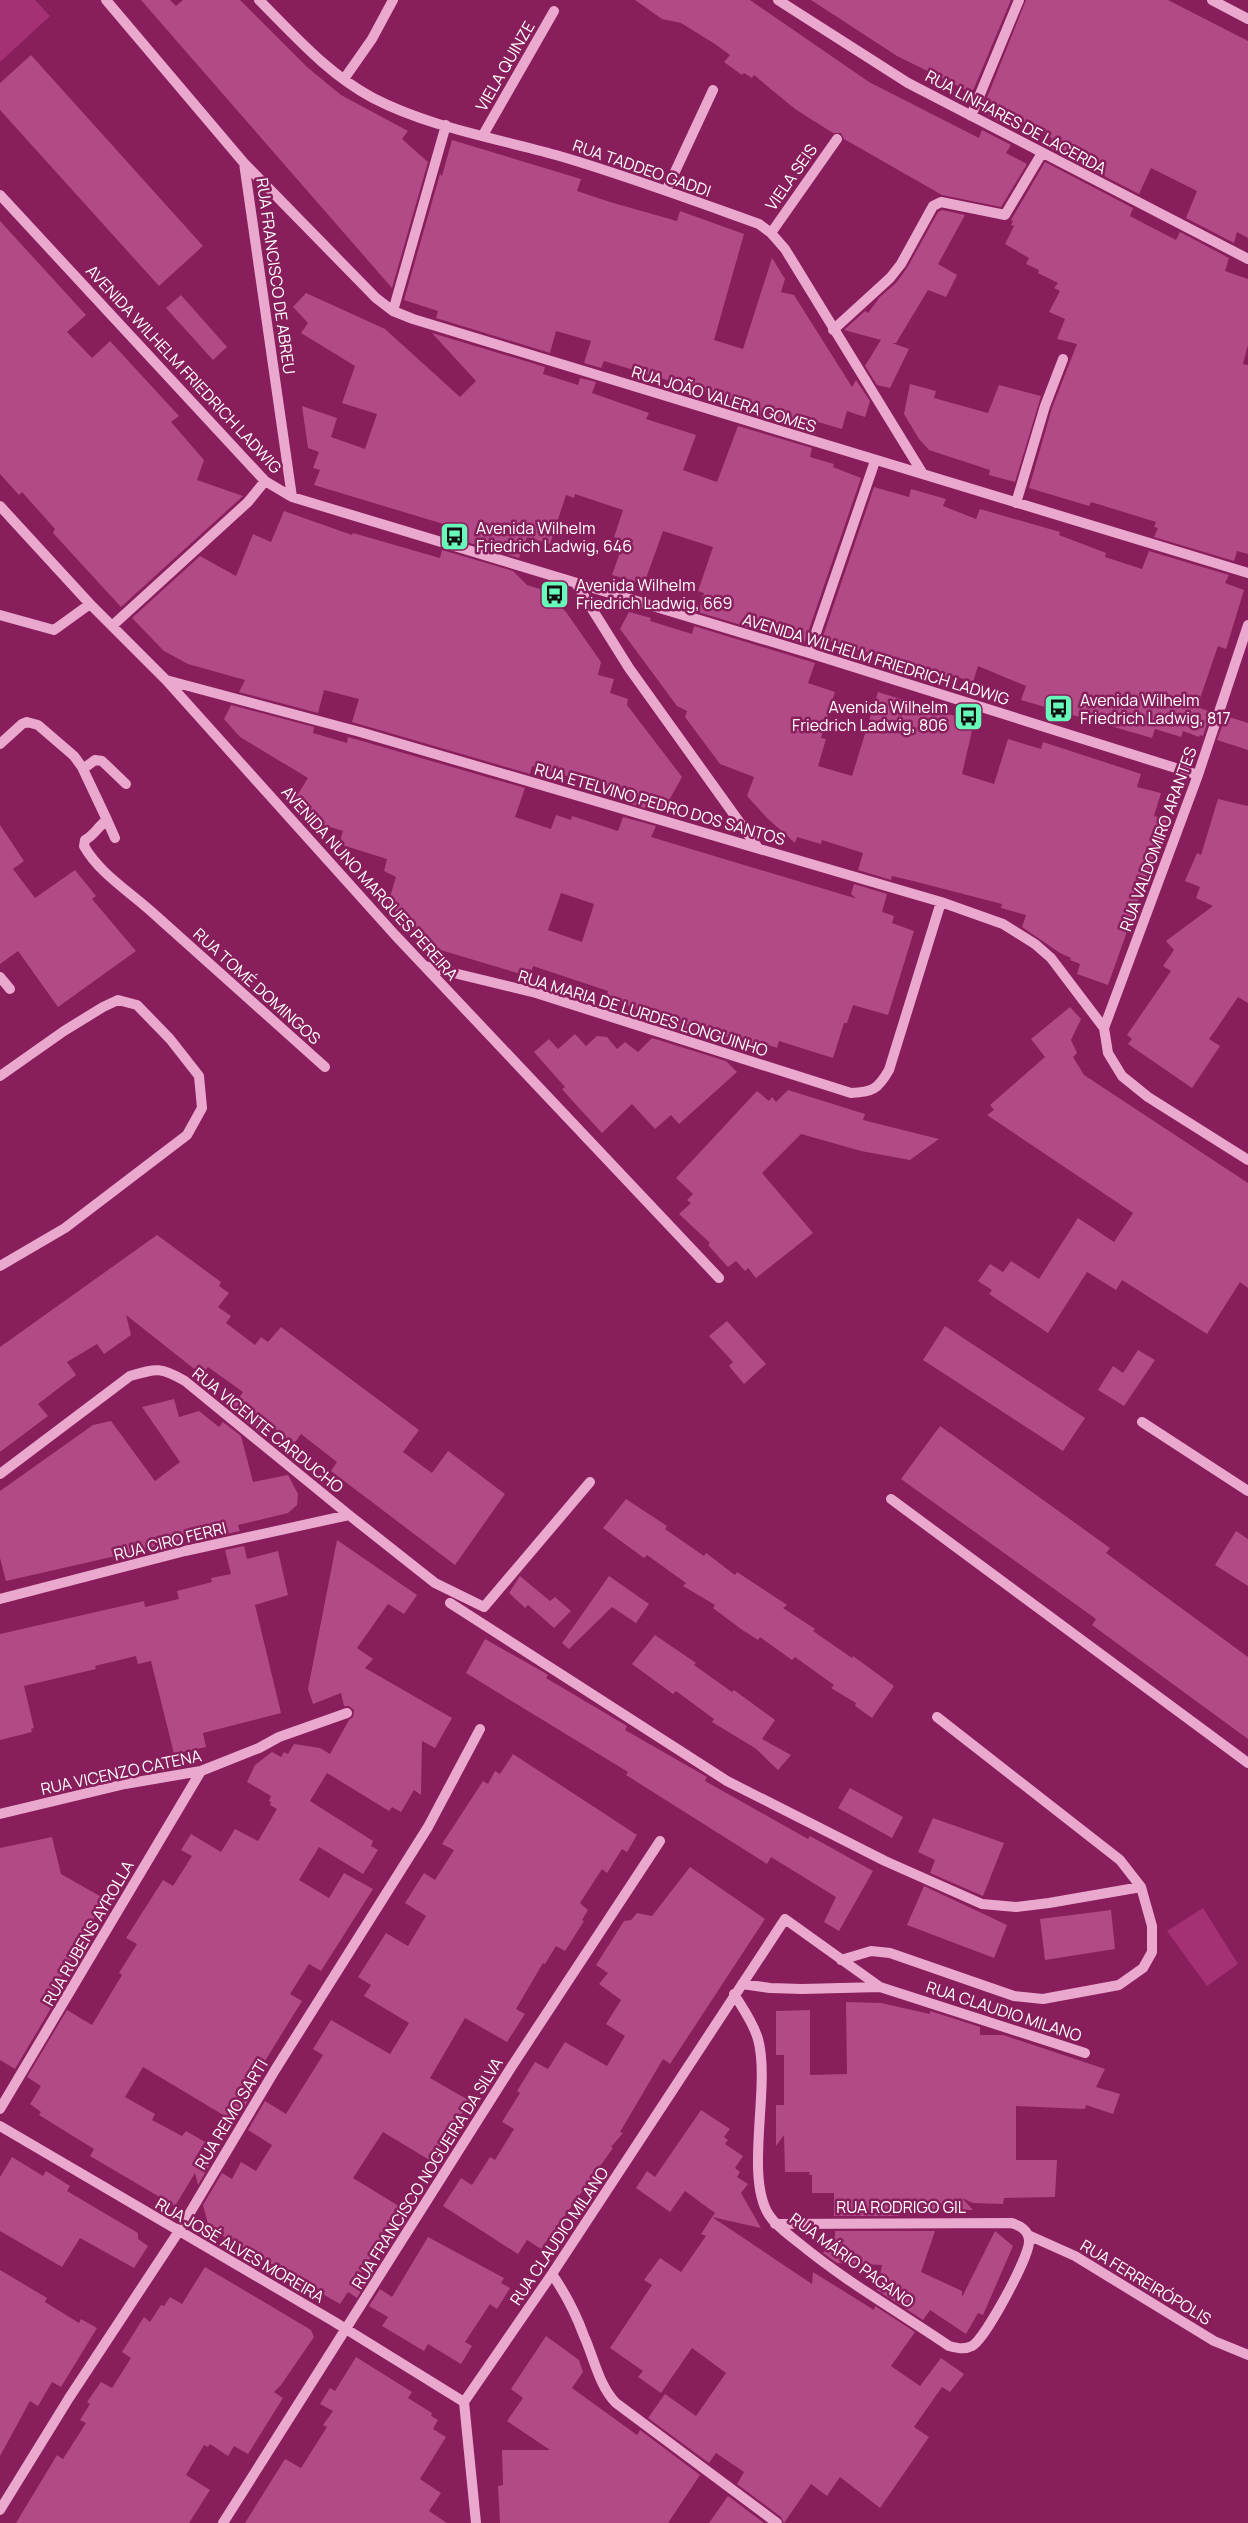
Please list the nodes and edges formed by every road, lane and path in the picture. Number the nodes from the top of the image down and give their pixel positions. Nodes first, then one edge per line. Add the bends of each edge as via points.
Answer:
1 (106, 0) edge
2 (393, 0) edge
3 (778, 0) edge
4 (1019, 0) edge
5 (1212, 0) edge
6 (266, 2) edge
7 (554, 11) dead end
8 (1248, 19) edge
9 (344, 79) junction
10 (713, 90) dead end
11 (971, 116) junction
12 (446, 125) junction
13 (483, 135) junction
14 (837, 139) dead end
15 (1042, 153) junction
16 (244, 163) junction
17 (666, 191) junction
18 (0, 195) edge
19 (771, 233) junction
20 (1248, 259) edge
21 (393, 311) junction
22 (833, 330) junction
23 (1063, 359) dead end
24 (875, 461) junction
25 (923, 474) junction
26 (265, 481) junction
27 (292, 497) junction
28 (1016, 503) junction
29 (0, 506) edge
30 (1248, 573) edge
31 (577, 585) junction
32 (90, 604) junction
33 (0, 615) edge
34 (1248, 625) edge
35 (112, 627) junction
36 (809, 653) junction
37 (166, 680) junction
38 (0, 744) edge
39 (83, 769) junction
40 (1198, 775) junction
41 (126, 784) dead end
42 (107, 820) junction
43 (115, 838) dead end
44 (758, 848) junction
45 (941, 902) junction
46 (425, 966) junction
47 (0, 977) edge
48 (10, 989) dead end
49 (1104, 1028) junction
50 (325, 1067) dead end
51 (0, 1076) edge
52 (1248, 1160) edge
53 (0, 1266) edge
54 (719, 1278) dead end
55 (1142, 1422) dead end
56 (0, 1474) edge
57 (590, 1482) dead end
58 (1248, 1491) edge
59 (891, 1499) dead end
60 (349, 1515) junction
61 (0, 1599) edge
62 (450, 1604) dead end
63 (347, 1713) dead end
64 (937, 1717) dead end
65 (480, 1729) dead end
66 (1248, 1764) edge
67 (201, 1771) junction
68 (0, 1814) edge
69 (660, 1841) dead end
70 (1141, 1887) junction
71 (841, 1960) junction
72 (742, 1984) junction
73 (880, 1987) junction
74 (734, 1994) junction
75 (1085, 2053) dead end
76 (0, 2109) edge
77 (0, 2126) edge
78 (775, 2224) junction
79 (178, 2231) junction
80 (1026, 2232) junction
81 (552, 2274) junction
82 (346, 2330) junction
83 (1248, 2355) edge
84 (464, 2402) junction
85 (0, 2510) edge
86 (223, 2523) edge
87 (476, 2523) edge
88 (777, 2523) edge

1 - 16 street, RUA FRANCISCO DE ABREU
2 - 9 street
3 - 11 street, RUA LINHARES DE LACERDA via 908,83
4 - 11 street
5 - 8 street
6 - 9 street, RUA TADDEO GADDI via 312,54
7 - 13 street, VIELA QUINZE
9 - 12 street, RUA TADDEO GADDI via 396,108
10 - 17 street
11 - 15 street, RUA LINHARES DE LACERDA
12 - 13 street, RUA TADDEO GADDI
12 - 21 street
13 - 17 street, RUA TADDEO GADDI
14 - 19 street, VIELA SEIS
15 - 20 street, RUA LINHARES DE LACERDA
15 - 22 street via 1005,215 941,202 933,206 902,264
16 - 21 street, RUA JOÃO VALERA GOMES
16 - 27 street, RUA FRANCISCO DE ABREU
17 - 19 street, RUA TADDEO GADDI via 759,224
18 - 26 street, AVENIDA WILHELM FRIEDRICH LADWIG
19 - 22 street, RUA TADDEO GADDI via 785,249
21 - 24 street, RUA JOÃO VALERA GOMES
22 - 25 street, RUA TADDEO GADDI
23 - 28 street
24 - 25 street, RUA JOÃO VALERA GOMES
24 - 36 street
25 - 28 street, RUA JOÃO VALERA GOMES
26 - 27 street, AVENIDA WILHELM FRIEDRICH LADWIG
26 - 35 street via 248,502
27 - 31 street, AVENIDA WILHELM FRIEDRICH LADWIG
28 - 30 street, RUA JOÃO VALERA GOMES
29 - 32 street, AVENIDA NUNO MARQUES PEREIRA
31 - 36 street, AVENIDA WILHELM FRIEDRICH LADWIG
31 - 44 street via 629,668
32 - 33 street via 54,630
32 - 35 street, AVENIDA NUNO MARQUES PEREIRA
34 - 40 street, RUA VALDOMIRO ARANTES
35 - 37 street, AVENIDA NUNO MARQUES PEREIRA
36 - 40 street, AVENIDA WILHELM FRIEDRICH LADWIG
37 - 44 street, RUA ETELVINO PEDRO DOS SANTOS
37 - 46 street, AVENIDA NUNO MARQUES PEREIRA
38 - 39 street via 22,724 33,723 74,756
39 - 41 street via 95,760 102,761
39 - 42 street
40 - 49 street, RUA VALDOMIRO ARANTES
42 - 43 street
42 - 50 street, RUA TOMÉ DOMINGOS via 85,840 84,846 101,869
44 - 45 street, RUA ETELVINO PEDRO DOS SANTOS
45 - 46 street, RUA MARIA DE LURDES LONGUINHO via 889,1070 881,1084 869,1092 851,1093 536,993
45 - 49 street, RUA ETELVINO PEDRO DOS SANTOS via 1003,924 1035,944 1051,958
46 - 54 street, AVENIDA NUNO MARQUES PEREIRA
47 - 48 street
49 - 52 street via 1108,1053 1122,1076 1148,1097
51 - 53 street via 64,1031 118,1000 137,1005 199,1076 202,1108 187,1135 65,1228
55 - 58 street
56 - 60 street, RUA VICENTE CARDUCHO via 130,1376 166,1370
57 - 60 street, RUA VICENTE CARDUCHO via 484,1606 435,1583
59 - 66 street
60 - 61 street, RUA CIRO FERRI via 185,1551
62 - 70 street via 727,1781 982,1904 1027,1906
63 - 67 street, RUA VICENZO CATENA
64 - 70 street via 1120,1860
65 - 79 street, RUA REMO SARTI via 428,1827
67 - 68 street, RUA VICENZO CATENA via 125,1784
67 - 76 street, RUA RUBENS AYROLLA
69 - 82 street, RUA FRANCISCO NOGUEIRA DA SILVA
70 - 71 street via 1152,1926 1152,1952 1143,1968 1119,1984 1043,1999 1014,1996 890,1953 871,1952
71 - 72 street, RUA CLAUDIO MILANO via 785,1919
71 - 73 street, RUA CLAUDIO MILANO
72 - 73 street, RUA CLAUDIO MILANO via 802,1989
72 - 74 street, RUA CLAUDIO MILANO
73 - 75 street, RUA CLAUDIO MILANO
74 - 78 street, RUA MÁRIO PAGANO via 759,2041 759,2176 767,2214
74 - 81 street, RUA CLAUDIO MILANO
77 - 79 street, RUA JOSÉ ALVES MOREIRA
78 - 80 street, RUA RODRIGO GIL via 1011,2223
78 - 80 street, RUA MÁRIO PAGANO via 814,2255 949,2346 960,2349 973,2346 985,2333 1024,2259 1029,2242
79 - 82 street, RUA JOSÉ ALVES MOREIRA
79 - 85 street, RUA REMO SARTI
80 - 83 street, RUA FERREIRÓPOLIS via 1075,2256 1214,2341
81 - 84 street, RUA CLAUDIO MILANO
81 - 88 street via 584,2334 607,2394
82 - 84 street, RUA JOSÉ ALVES MOREIRA
82 - 86 street, RUA FRANCISCO NOGUEIRA DA SILVA
84 - 87 street

